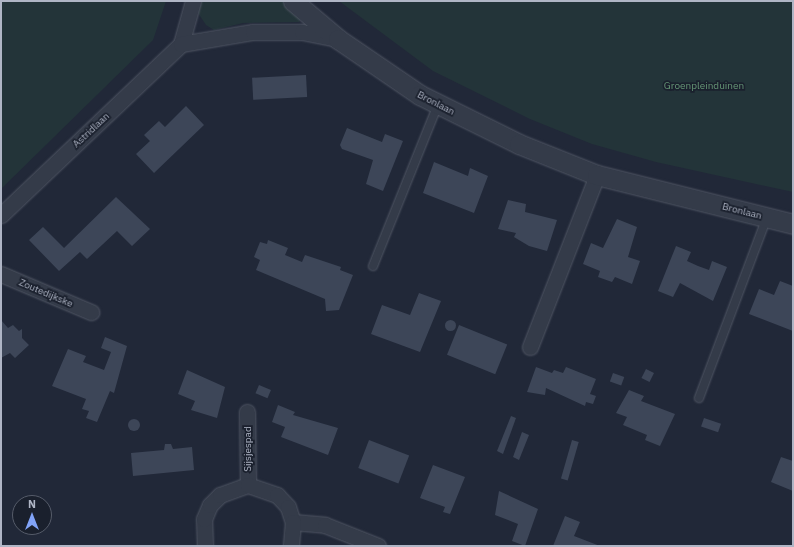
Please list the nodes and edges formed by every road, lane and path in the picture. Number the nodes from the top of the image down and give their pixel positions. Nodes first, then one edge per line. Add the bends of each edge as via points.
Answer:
1 (193, 1) edge
2 (293, 1) edge
3 (338, 39) junction
4 (181, 44) junction
5 (438, 104) junction
6 (597, 175) junction
7 (1, 215) edge
8 (767, 217) junction
9 (793, 224) edge
10 (373, 266) dead end
11 (1, 274) edge
12 (91, 312) dead end
13 (530, 347) dead end
14 (699, 398) dead end
15 (247, 412) dead end
16 (248, 485) junction
17 (293, 522) junction
18 (204, 546) edge
19 (291, 546) edge
20 (378, 546) edge

1 - 4 street
2 - 3 street, Bronlaan
3 - 4 street via 302,32 253,32
3 - 5 street, Bronlaan
4 - 7 street, Astridlaan
5 - 6 street, Bronlaan via 519,144
5 - 10 lane
6 - 8 street, Bronlaan
6 - 13 street
8 - 9 street, Bronlaan
8 - 14 lane
11 - 12 street, Zoutedijkske
15 - 16 street, Sijsjespad
16 - 17 street via 277,495 288,507
16 - 18 street via 220,494 210,505 204,518
17 - 19 street
17 - 20 street via 326,525

